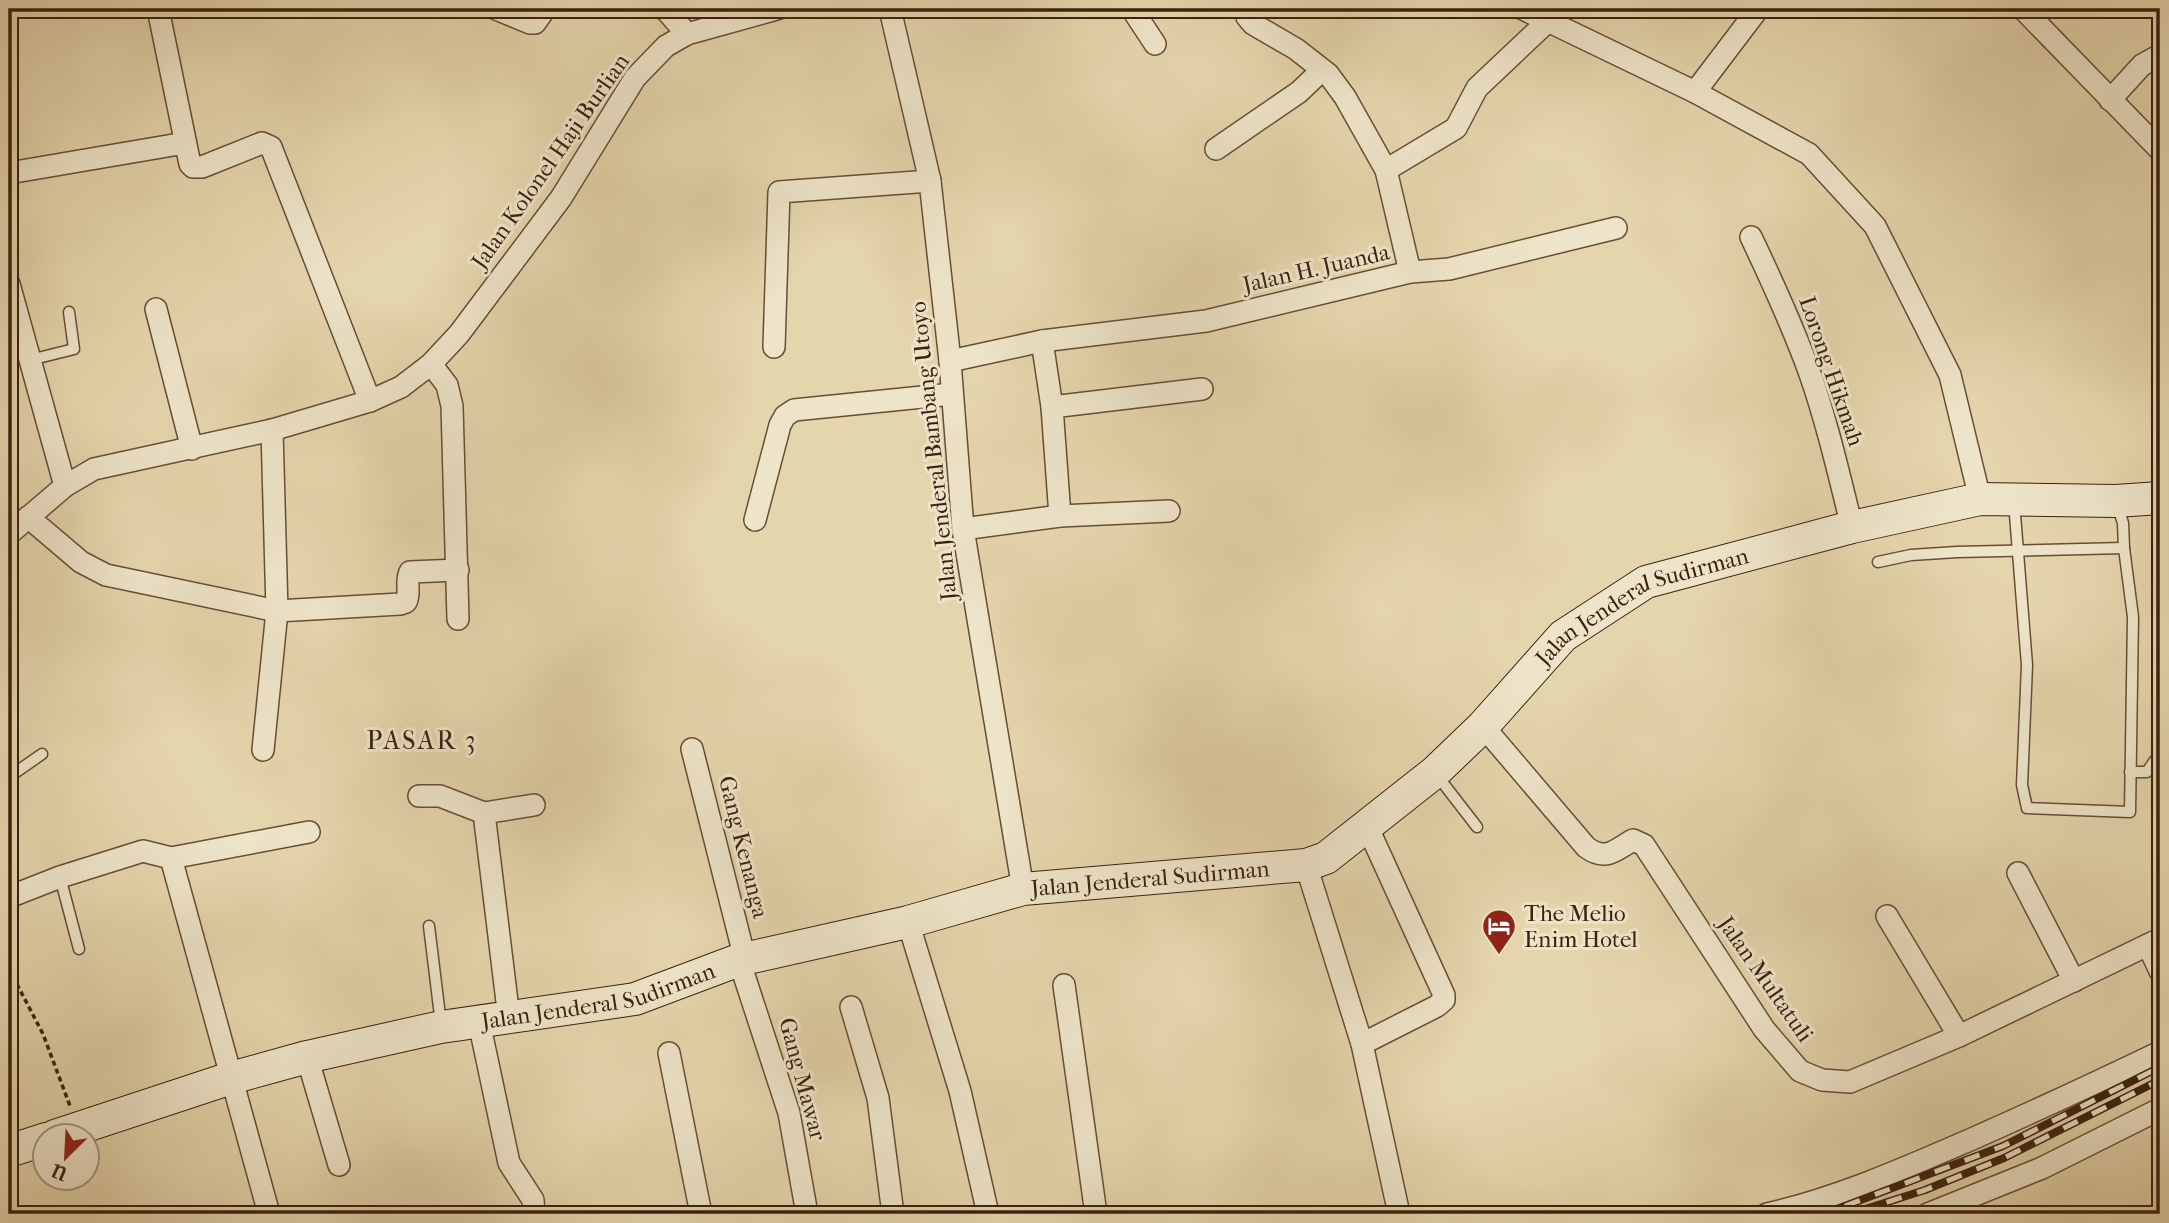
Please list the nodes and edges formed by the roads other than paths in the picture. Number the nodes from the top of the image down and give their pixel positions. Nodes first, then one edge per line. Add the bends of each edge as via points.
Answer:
1 (158, 9) edge
2 (496, 9) edge
3 (545, 9) edge
4 (665, 9) edge
5 (771, 9) edge
6 (890, 9) edge
7 (1132, 9) edge
8 (1249, 9) edge
9 (1523, 9) edge
10 (1758, 9) edge
11 (2023, 9) edge
12 (1549, 20) junction
13 (687, 34) junction
14 (1155, 44) dead end
15 (2160, 55) edge
16 (1322, 70) junction
17 (1695, 92) junction
18 (2110, 100) junction
19 (185, 143) junction
20 (1216, 149) dead end
21 (2160, 150) edge
22 (1386, 170) junction
23 (9, 173) edge
24 (929, 181) junction
25 (1616, 228) dead end
26 (1751, 237) dead end
27 (1410, 272) junction
28 (9, 284) edge
29 (156, 309) dead end
30 (69, 312) dead end
31 (1042, 341) junction
32 (774, 347) dead end
33 (30, 360) junction
34 (950, 361) junction
35 (431, 363) junction
36 (1202, 389) dead end
37 (952, 394) junction
38 (370, 401) junction
39 (1052, 407) junction
40 (272, 430) junction
41 (192, 449) junction
42 (65, 486) junction
43 (2160, 498) edge
44 (1980, 499) junction
45 (2014, 499) junction
46 (2116, 501) junction
47 (1169, 511) dead end
48 (1060, 516) junction
49 (28, 517) junction
50 (755, 520) dead end
51 (1852, 527) junction
52 (963, 529) junction
53 (9, 534) edge
54 (2124, 548) junction
55 (2017, 550) junction
56 (1878, 562) dead end
57 (458, 570) junction
58 (277, 611) junction
59 (458, 620) dead end
60 (1483, 726) junction
61 (692, 749) dead end
62 (264, 750) dead end
63 (41, 754) dead end
64 (2160, 760) edge
65 (1435, 772) junction
66 (2130, 772) junction
67 (9, 777) edge
68 (419, 796) dead end
69 (534, 805) dead end
70 (484, 813) junction
71 (1367, 827) junction
72 (1477, 827) dead end
73 (309, 832) dead end
74 (171, 858) junction
75 (1306, 865) junction
76 (2018, 873) dead end
77 (60, 877) junction
78 (1023, 889) junction
79 (9, 897) edge
80 (1888, 916) dead end
81 (908, 922) junction
82 (429, 926) dead end
83 (2154, 942) edge
84 (79, 949) dead end
85 (742, 959) junction
86 (2160, 971) edge
87 (2074, 981) junction
88 (1064, 985) dead end
89 (851, 1007) dead end
90 (494, 1020) junction
91 (441, 1027) junction
92 (1959, 1036) junction
93 (1362, 1044) junction
94 (2160, 1052) edge
95 (669, 1053) dead end
96 (307, 1057) junction
97 (231, 1078) junction
98 (2160, 1110) edge
99 (97, 1122) edge
100 (32, 1144) edge
101 (9, 1151) edge
102 (339, 1165) dead end
103 (269, 1214) edge
104 (534, 1214) edge
105 (701, 1214) edge
106 (807, 1214) edge
107 (893, 1214) edge
108 (988, 1214) edge
109 (1096, 1214) edge
110 (1399, 1214) edge
111 (1767, 1214) edge
112 (1928, 1214) edge

1 - 19 street
2 - 3 street via 535,23
4 - 13 street
5 - 13 street, Jalan Kolonel Haji Burlian
6 - 24 street, Jalan Jenderal Bambang Utoyo
7 - 14 street
8 - 16 street, Jalan H. Juanda via 1247,17 1253,24
9 - 12 street
10 - 17 street
11 - 18 street
12 - 17 street
12 - 22 street via 1477,88 1456,128
13 - 35 street, Jalan Kolonel Haji Burlian via 666,46 635,78 561,198 459,334
15 - 18 street via 2142,65
16 - 20 street via 1299,92
16 - 22 street, Jalan H. Juanda via 1345,97
17 - 44 street via 1810,154 1875,226 1950,375
18 - 21 street
19 - 23 street
19 - 38 street via 190,164 198,168 262,143 271,147
22 - 27 street, Jalan H. Juanda
24 - 32 street via 779,192
24 - 34 street, Jalan Jenderal Bambang Utoyo
25 - 27 street via 1449,269
26 - 51 street, Lorong Hikmah via 1809,372
27 - 31 street, Jalan H. Juanda via 1206,321
28 - 33 street
29 - 41 street
30 - 33 lane via 74,349
31 - 34 street, Jalan H. Juanda
31 - 39 street
33 - 42 street
34 - 37 street, Jalan Jenderal Bambang Utoyo
35 - 38 street, Jalan Kolonel Haji Burlian via 401,387
35 - 57 street via 447,384 452,406
36 - 39 street
37 - 50 street via 794,410 785,415
37 - 52 street, Jalan Jenderal Bambang Utoyo
38 - 40 street, Jalan Kolonel Haji Burlian
39 - 48 street
40 - 41 street, Jalan Kolonel Haji Burlian
40 - 58 street
41 - 42 street, Jalan Kolonel Haji Burlian via 94,469
42 - 49 street, Jalan Kolonel Haji Burlian
43 - 46 main road, Jalan Jenderal Sudirman
44 - 45 main road, Jalan Jenderal Sudirman
44 - 51 main road, Jalan Jenderal Sudirman
45 - 46 main road, Jalan Jenderal Sudirman
45 - 55 lane
46 - 54 lane
47 - 48 street
48 - 52 street
49 - 53 street, Jalan Kolonel Haji Burlian
49 - 58 street via 93,570 106,575
51 - 60 main road, Jalan Jenderal Sudirman via 1646,582 1563,636
52 - 78 street, Jalan Jenderal Bambang Utoyo
54 - 55 lane
54 - 66 lane via 2133,617
55 - 56 lane via 1911,555
55 - 66 lane via 2027,665 2022,785 2027,808 2130,812
57 - 58 street via 410,572 406,603
57 - 59 street
58 - 62 street
60 - 65 main road, Jalan Jenderal Sudirman
60 - 92 street, Jalan Multatuli via 1586,848 1607,855 1633,840 1644,845 1764,1029 1800,1071 1822,1080 1850,1082
61 - 85 street, Gang Kenanga
63 - 67 lane
64 - 66 lane via 2147,772
65 - 71 main road, Jalan Jenderal Sudirman
65 - 72 lane
68 - 70 street via 440,796
69 - 70 street
70 - 90 street
71 - 75 main road, Jalan Jenderal Sudirman via 1326,858
71 - 93 street via 1444,1000
73 - 74 street
74 - 77 street via 143,851
74 - 97 street
75 - 78 main road, Jalan Jenderal Sudirman
75 - 93 street
76 - 87 street
77 - 79 street
77 - 84 lane
78 - 81 main road, Jalan Jenderal Sudirman
80 - 92 street
81 - 85 main road, Jalan Jenderal Sudirman
81 - 108 street via 960,1091
82 - 91 lane
83 - 86 street
83 - 87 street, Jalan Multatuli
85 - 90 main road, Jalan Jenderal Sudirman via 635,999
85 - 106 street, Gang Mawar via 789,1113
87 - 92 street, Jalan Multatuli
88 - 109 street
89 - 107 street via 878,1098
90 - 91 main road, Jalan Jenderal Sudirman
90 - 104 street via 509,1163 533,1200
91 - 96 main road, Jalan Jenderal Sudirman
93 - 110 street
94 - 111 street via 1896,1172
95 - 105 street
96 - 97 main road, Jalan Jenderal Sudirman
96 - 102 street
97 - 99 main road, Jalan Jenderal Sudirman
97 - 103 street
98 - 112 street via 2042,1168
100 - 101 main road

